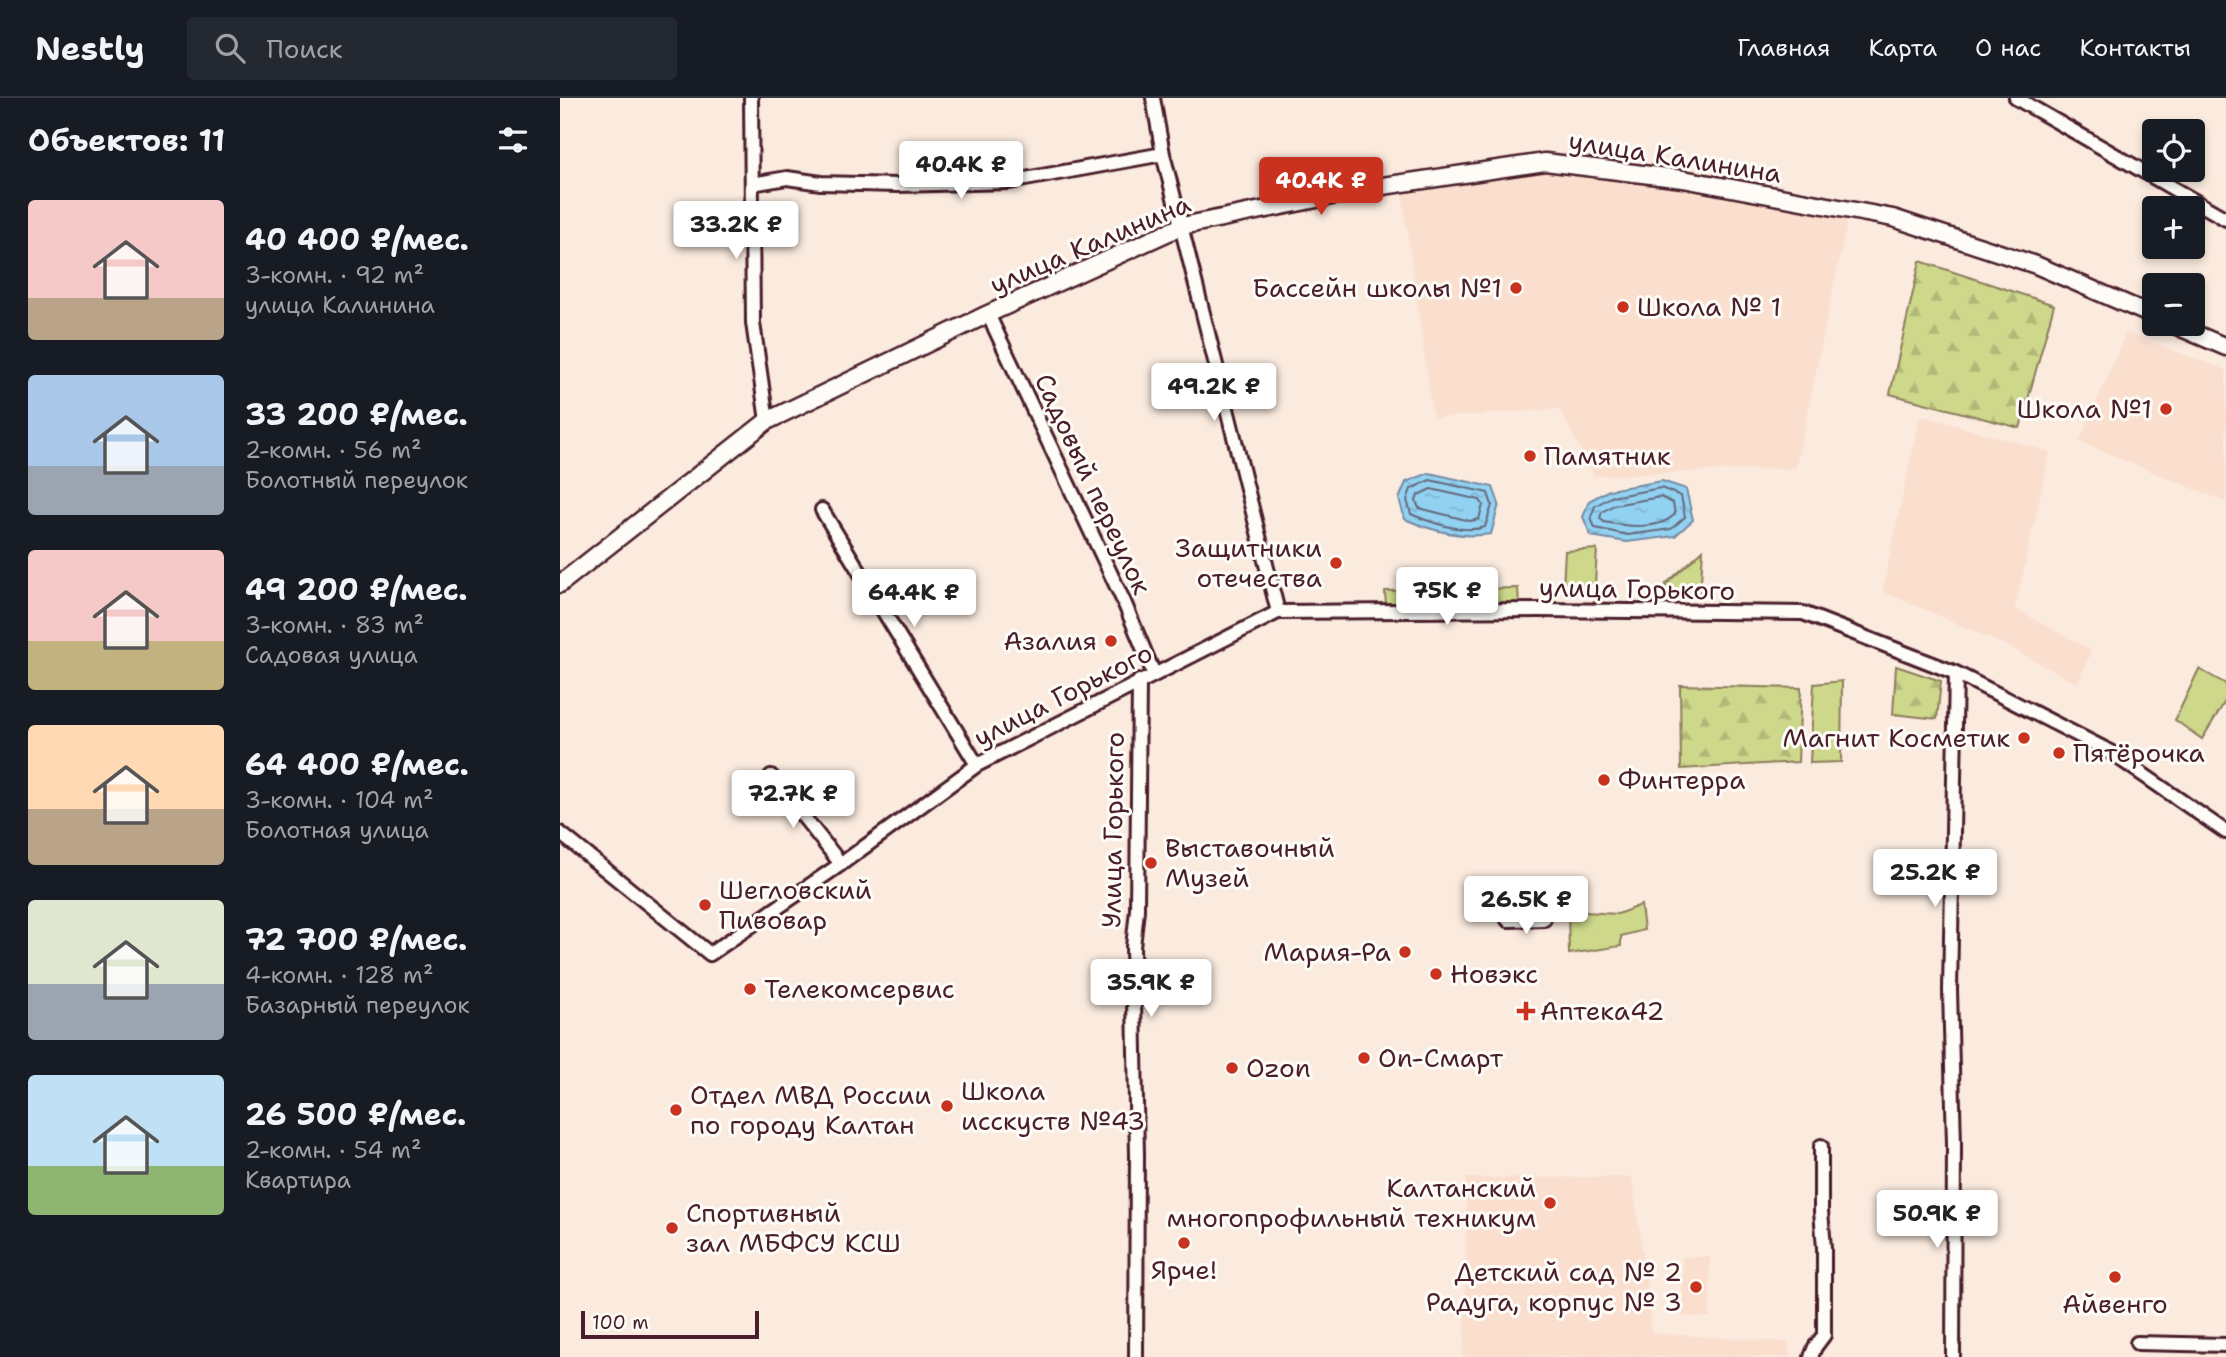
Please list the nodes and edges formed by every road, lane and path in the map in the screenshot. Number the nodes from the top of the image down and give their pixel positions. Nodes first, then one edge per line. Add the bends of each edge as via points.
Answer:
1 (751, 98) edge
2 (1153, 98) edge
3 (2016, 98) edge
4 (1163, 154) junction
5 (752, 184) junction
6 (2226, 219) edge
7 (1182, 226) junction
8 (2142, 311) edge
9 (988, 314) junction
10 (2200, 336) edge
11 (2226, 347) edge
12 (767, 421) junction
13 (822, 510) dead end
14 (560, 584) edge
15 (1278, 612) junction
16 (1956, 673) junction
17 (1154, 674) junction
18 (1139, 681) junction
19 (977, 765) junction
20 (771, 776) dead end
21 (560, 832) edge
22 (2226, 832) edge
23 (841, 864) junction
24 (1544, 919) dead end
25 (1508, 920) dead end
26 (1821, 1146) dead end
27 (2137, 1343) dead end
28 (2226, 1345) edge
29 (1136, 1357) edge
30 (1811, 1357) edge
31 (1953, 1357) edge

1 - 5 street
2 - 4 street
3 - 6 street
4 - 5 street via 1009,182 897,185 787,178
4 - 7 street
5 - 12 street via 754,323
7 - 8 street, улица Калинина via 1376,187 1545,162 1683,179 1893,218 2036,265
7 - 9 street, улица Калинина
7 - 15 street
9 - 12 street, улица Калинина
9 - 17 street, Садовый переулок
10 - 11 street
12 - 14 street, улица Калинина
13 - 19 street
15 - 16 street, улица Горького via 1803,613
15 - 17 street, улица Горького
16 - 22 street, улица Горького via 2109,751
16 - 31 street via 1950,990
17 - 18 street, улица Горького
18 - 19 street, улица Горького
18 - 29 street, Улица Горького via 1133,947
19 - 23 street, улица Горького
20 - 23 street
21 - 23 street, улица Горького via 710,954
24 - 25 street
26 - 30 street via 1824,1335
27 - 28 street

